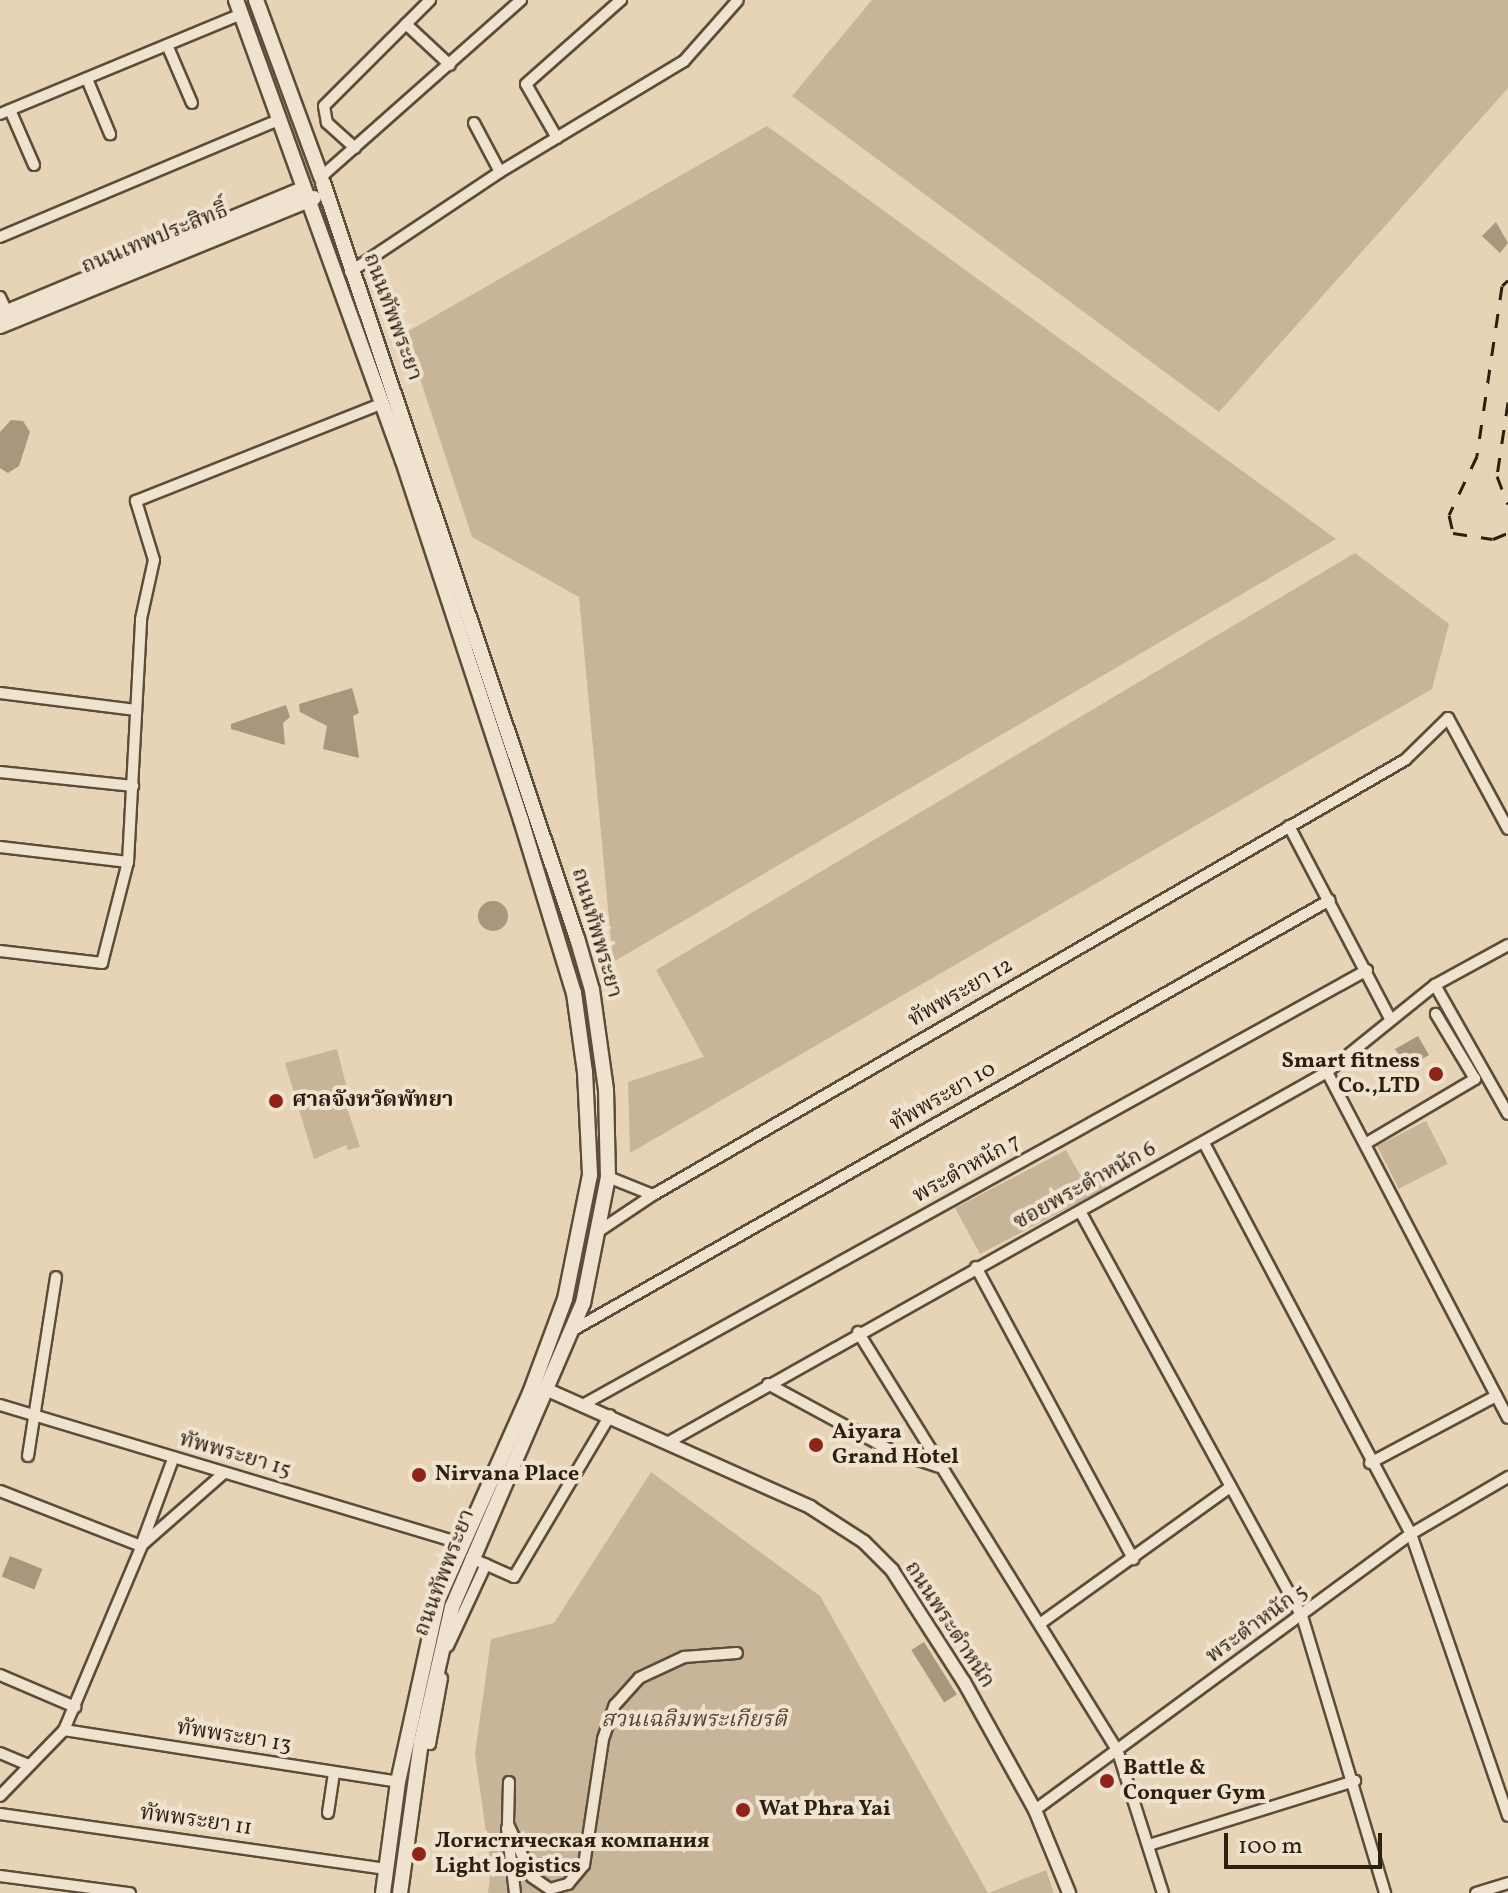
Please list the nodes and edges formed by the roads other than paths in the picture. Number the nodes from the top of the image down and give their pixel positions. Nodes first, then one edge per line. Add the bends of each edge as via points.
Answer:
1 (256, 0) edge
2 (430, 0) edge
3 (521, 0) edge
4 (621, 0) edge
5 (738, 0) edge
6 (238, 7) edge
7 (406, 24) junction
8 (167, 45) junction
9 (450, 65) junction
10 (87, 79) junction
11 (192, 103) dead end
12 (5, 112) edge
13 (279, 120) junction
14 (474, 123) dead end
15 (110, 134) dead end
16 (557, 138) junction
17 (355, 148) junction
18 (34, 165) dead end
19 (500, 172) junction
20 (323, 185) junction
21 (305, 195) junction
22 (0, 237) edge
23 (350, 272) junction
24 (0, 297) edge
25 (4, 314) edge
26 (0, 326) edge
27 (381, 404) junction
28 (0, 693) edge
29 (136, 710) junction
30 (0, 772) edge
31 (133, 786) junction
32 (537, 814) junction
33 (521, 820) junction
34 (1289, 826) junction
35 (1508, 829) edge
36 (0, 847) edge
37 (128, 862) junction
38 (1330, 900) junction
39 (1508, 945) edge
40 (0, 951) edge
41 (1367, 970) junction
42 (1435, 985) junction
43 (1436, 1014) dead end
44 (1390, 1018) junction
45 (604, 1070) junction
46 (585, 1072) junction
47 (1327, 1072) junction
48 (606, 1090) junction
49 (586, 1092) junction
50 (1507, 1112) edge
51 (1204, 1143) junction
52 (1365, 1144) junction
53 (608, 1177) junction
54 (653, 1195) junction
55 (1081, 1213) junction
56 (599, 1231) junction
57 (976, 1267) junction
58 (56, 1277) dead end
59 (565, 1299) junction
60 (583, 1303) junction
61 (575, 1329) junction
62 (858, 1332) junction
63 (533, 1384) junction
64 (768, 1384) junction
65 (550, 1390) junction
66 (1496, 1396) junction
67 (586, 1403) junction
68 (0, 1405) edge
69 (610, 1415) junction
70 (35, 1416) junction
71 (1508, 1418) edge
72 (667, 1443) junction
73 (28, 1456) dead end
74 (173, 1459) junction
75 (1370, 1463) junction
76 (939, 1467) junction
77 (224, 1473) junction
78 (1508, 1477) edge
79 (1229, 1488) junction
80 (0, 1491) edge
81 (1411, 1534) junction
82 (459, 1543) junction
83 (141, 1546) junction
84 (471, 1558) junction
85 (1133, 1559) junction
86 (486, 1564) junction
87 (1302, 1616) junction
88 (1041, 1623) junction
89 (737, 1653) dead end
90 (0, 1675) edge
91 (75, 1707) junction
92 (64, 1730) junction
93 (421, 1742) junction
94 (1117, 1749) junction
95 (0, 1753) edge
96 (28, 1765) junction
97 (334, 1773) junction
98 (1355, 1781) junction
99 (398, 1782) junction
100 (509, 1782) dead end
101 (0, 1796) edge
102 (1506, 1804) edge
103 (1035, 1810) junction
104 (328, 1813) dead end
105 (0, 1814) edge
106 (1508, 1816) edge
107 (508, 1824) junction
108 (1149, 1845) junction
109 (386, 1869) junction
110 (0, 1876) edge
111 (1508, 1883) edge
112 (548, 1891) edge
113 (130, 1893) edge
114 (383, 1893) edge
115 (400, 1893) edge
116 (515, 1893) edge
117 (1069, 1893) edge
118 (1163, 1893) edge
119 (1385, 1893) edge
120 (1476, 1893) edge

1 - 20 main road, ถนนทัพพระยา
2 - 7 street
3 - 9 street
4 - 16 street via 526,84
5 - 16 street via 684,61
6 - 8 street
6 - 13 main road, ถนนทัพพระยา
7 - 9 street
7 - 17 street via 324,106 327,123
8 - 10 street
8 - 11 street
9 - 17 street
10 - 12 street
10 - 15 street
12 - 18 street
13 - 21 main road, ถนนทัพพระยา
13 - 22 street
14 - 19 street
16 - 19 street
17 - 20 street
19 - 23 street
20 - 21 main road, ถนนเทพประสิทธิ์
20 - 23 main road, ถนนทัพพระยา
21 - 25 main road, ถนนเทพประสิทธิ์
21 - 26 main road, ถนนเทพประสิทธิ์
21 - 27 main road, ถนนทัพพระยา
23 - 32 main road, ถนนทัพพระยา via 405,416
24 - 25 street
27 - 29 street via 136,501 154,560 141,619
27 - 33 main road, ถนนทัพพระยา
28 - 29 street
29 - 31 street
30 - 31 street
31 - 37 street
32 - 33 street
32 - 45 main road, ถนนทัพพระยา via 592,990
33 - 46 main road, ถนนทัพพระยา via 574,993
34 - 35 street, ทัพพระยา 12 via 1405,760 1448,718
34 - 38 street
34 - 54 street, ทัพพระยา 12
36 - 37 street
37 - 40 street via 102,963
38 - 41 street
38 - 61 street, ทัพพระยา 10
39 - 42 street, ซอยพระตำหนัก 6
41 - 44 street
41 - 67 street, พระตำหนัก 7
42 - 44 street, ซอยพระตำหนัก 6
42 - 50 street
43 - 52 street via 1475,1079
44 - 47 street, ซอยพระตำหนัก 6
45 - 46 street
45 - 48 main road, ถนนทัพพระยา
46 - 49 main road, ถนนทัพพระยา
47 - 51 street, ซอยพระตำหนัก 6
47 - 52 street
48 - 49 street
48 - 53 main road, ถนนทัพพระยา
49 - 59 main road, ถนนทัพพระยา via 590,1175
51 - 55 street, ซอยพระตำหนัก 6
51 - 75 street
52 - 66 street
53 - 54 street
53 - 56 main road, ถนนทัพพระยา
54 - 56 street, ทัพพระยา 12
55 - 57 street, ซอยพระตำหนัก 6
55 - 79 street
56 - 60 main road, ถนนทัพพระยา
57 - 62 street, ซอยพระตำหนัก 6
57 - 85 street
58 - 70 street
59 - 60 street
59 - 63 main road, ถนนทัพพระยา
60 - 61 main road, ถนนทัพพระยา
61 - 65 main road, ถนนทัพพระยา
62 - 64 street, ซอยพระตำหนัก 6
62 - 76 street
63 - 65 street, ถนนพระตำหนัก
63 - 82 main road, ถนนทัพพระยา
64 - 72 street, ซอยพระตำหนัก 6
64 - 76 street via 894,1452
65 - 67 street, ถนนพระตำหนัก
65 - 84 main road, ถนนทัพพระยา
66 - 71 street
66 - 75 street
67 - 69 street, ถนนพระตำหนัก
68 - 70 street, ทัพพระยา 15
69 - 72 street, ถนนพระตำหนัก
69 - 86 street via 514,1577
70 - 73 street
70 - 74 street, ทัพพระยา 15
72 - 103 street, ถนนพระตำหนัก via 818,1511 864,1542 892,1570 964,1682
74 - 77 street, ทัพพระยา 15
74 - 83 street
75 - 81 street
76 - 88 street
77 - 82 street, ทัพพระยา 15
77 - 83 street
78 - 81 street, พระตำหนัก 5
79 - 85 street
79 - 87 street
80 - 83 street
81 - 87 street, พระตำหนัก 5
81 - 102 street
82 - 99 main road, ถนนทัพพระยา via 421,1661
83 - 91 street
84 - 86 street
84 - 93 main road, ถนนทัพพระยา via 435,1665
85 - 88 street
86 - 93 street via 449,1643 430,1744
87 - 94 street, พระตำหนัก 5
87 - 98 street
88 - 94 street
89 - 112 street via 684,1657 639,1678 624,1694 603,1739 584,1865 568,1884
90 - 91 street
91 - 92 street
92 - 96 street
92 - 97 street, ทัพพระยา 13
93 - 115 main road, ถนนทัพพระยา
94 - 103 street, พระตำหนัก 5
94 - 108 street
95 - 96 street
96 - 101 street
97 - 99 street, ทัพพระยา 13
97 - 104 street
98 - 108 street
98 - 119 street
99 - 109 main road, ถนนทัพพระยา
100 - 107 street
102 - 106 street
103 - 117 street, ถนนพระตำหนัก
105 - 109 street, ทัพพระยา 11
107 - 112 street via 532,1877
107 - 116 street
108 - 118 street
109 - 114 main road, ถนนทัพพระยา
110 - 113 street
111 - 120 street

